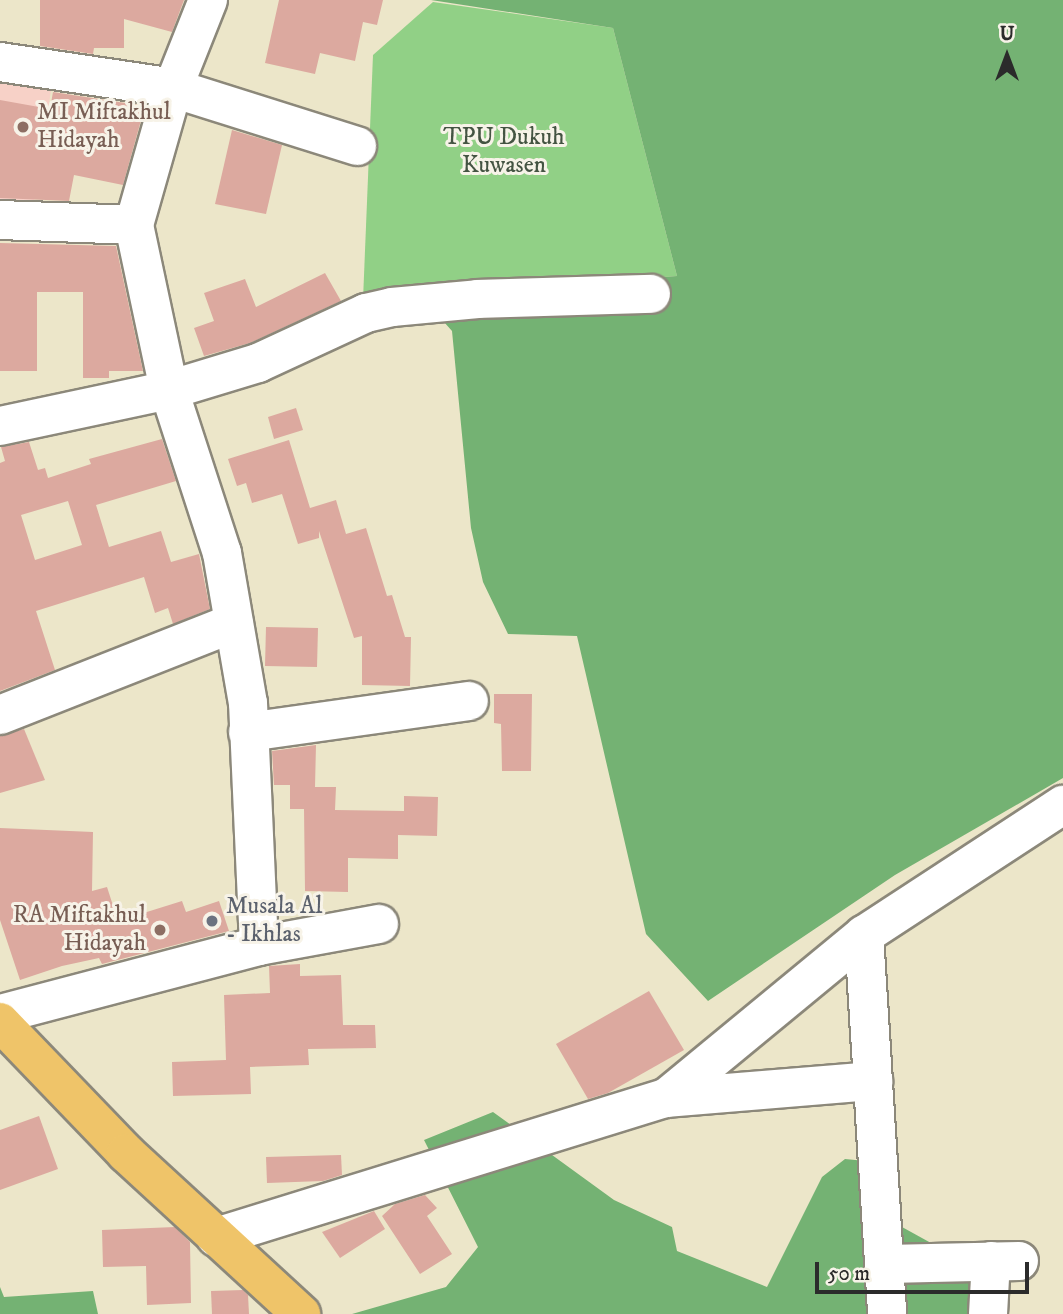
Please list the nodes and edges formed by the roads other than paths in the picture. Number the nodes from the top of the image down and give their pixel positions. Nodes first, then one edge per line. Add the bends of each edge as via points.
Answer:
1 (208, 0) edge
2 (0, 62) edge
3 (173, 88) junction
4 (358, 146) dead end
5 (0, 220) edge
6 (134, 225) junction
7 (651, 294) dead end
8 (169, 390) junction
9 (0, 426) edge
10 (234, 623) junction
11 (469, 701) dead end
12 (0, 715) edge
13 (248, 732) junction
14 (1063, 804) edge
15 (379, 924) dead end
16 (864, 935) junction
17 (259, 946) junction
18 (0, 1014) edge
19 (0, 1022) edge
20 (873, 1081) junction
21 (666, 1098) junction
22 (216, 1237) junction
23 (887, 1264) junction
24 (301, 1314) edge
25 (887, 1314) edge
26 (988, 1314) edge

1 - 3 street
2 - 3 street
3 - 4 street
3 - 6 street
5 - 6 street
6 - 8 street
7 - 8 street via 478,299 392,307 366,313 258,363
8 - 9 street
8 - 10 street via 222,553
10 - 12 street
10 - 13 street via 248,704
11 - 13 street
13 - 17 street
14 - 16 street
15 - 17 street
16 - 20 street
16 - 21 street
17 - 18 street
19 - 22 main road
20 - 21 street
20 - 23 street
21 - 22 street
22 - 24 main road
23 - 25 street
23 - 26 street via 1005,1261

